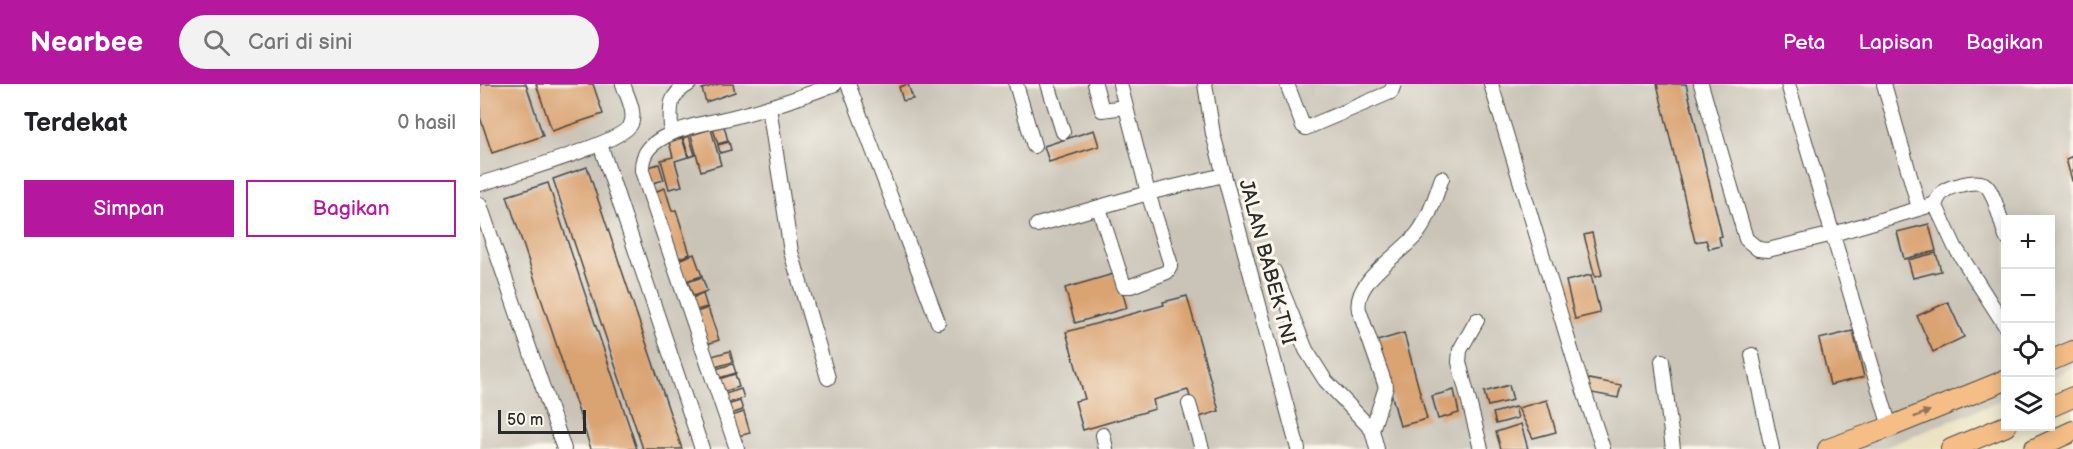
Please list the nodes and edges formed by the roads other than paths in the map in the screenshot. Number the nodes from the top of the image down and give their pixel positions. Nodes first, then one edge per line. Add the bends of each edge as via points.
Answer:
1 (623, 84) edge
2 (689, 84) edge
3 (835, 84) edge
4 (848, 84) edge
5 (1016, 84) edge
6 (1048, 84) edge
7 (1095, 84) edge
8 (1120, 84) edge
9 (1205, 84) edge
10 (1287, 84) edge
11 (1394, 84) edge
12 (1491, 84) edge
13 (1701, 84) edge
14 (1788, 84) edge
15 (1884, 84) edge
16 (815, 88) edge
17 (1125, 106) junction
18 (769, 107) junction
19 (1063, 132) dead end
20 (671, 133) junction
21 (600, 144) junction
22 (1034, 146) dead end
23 (1224, 175) junction
24 (1442, 178) dead end
25 (480, 184) edge
26 (1148, 194) junction
27 (1935, 204) junction
28 (480, 205) edge
29 (1099, 208) junction
30 (1919, 208) junction
31 (2001, 222) edge
32 (1037, 225) dead end
33 (1833, 234) junction
34 (1274, 272) dead end
35 (1477, 320) dead end
36 (938, 322) dead end
37 (2003, 323) edge
38 (2073, 351) edge
39 (1752, 355) dead end
40 (2055, 359) edge
41 (1662, 361) dead end
42 (828, 378) dead end
43 (2001, 382) edge
44 (2073, 397) edge
45 (1189, 404) dead end
46 (2055, 405) edge
47 (1890, 427) junction
48 (2001, 428) edge
49 (1372, 430) junction
50 (2073, 431) edge
51 (1103, 435) dead end
52 (564, 449) edge
53 (702, 449) edge
54 (737, 449) edge
55 (1106, 449) edge
56 (1202, 449) edge
57 (1298, 449) edge
58 (1377, 449) edge
59 (1481, 449) edge
60 (1603, 449) edge
61 (1673, 449) edge
62 (1772, 449) edge
63 (1828, 449) edge
64 (1951, 449) edge
65 (2034, 449) edge

1 - 21 street via 633,114 630,126
2 - 20 street via 672,98
3 - 16 street
4 - 36 street
5 - 22 street
6 - 19 street
7 - 17 street via 1102,110
8 - 17 street
9 - 23 street, JALAN BABEK TNI
10 - 11 street via 1306,128 1391,92
12 - 60 street
13 - 33 street via 1751,245 1767,250
14 - 33 street
15 - 30 street
16 - 18 street
17 - 26 street
18 - 20 street
18 - 42 street via 791,252
20 - 54 street via 644,153 642,171
21 - 25 street
21 - 53 street
23 - 26 street
23 - 57 street, JALAN BABEK TNI
24 - 49 street via 1430,212 1416,234 1359,293 1359,310 1386,387
26 - 29 street
26 - 29 street via 1170,267 1167,272 1131,286 1122,283
27 - 30 street
27 - 31 street via 1948,187 1983,184 1991,192
27 - 37 street via 1955,247
28 - 52 street
29 - 32 street
30 - 33 street
33 - 47 street
34 - 49 street via 1306,350 1325,380
35 - 59 street via 1460,350 1459,362
38 - 40 highway
39 - 62 street
41 - 61 street
47 -> 43 highway
44 - 46 highway
45 - 56 street
47 - 63 highway
48 - 64 highway
49 - 58 street
50 - 65 highway
51 - 55 street

